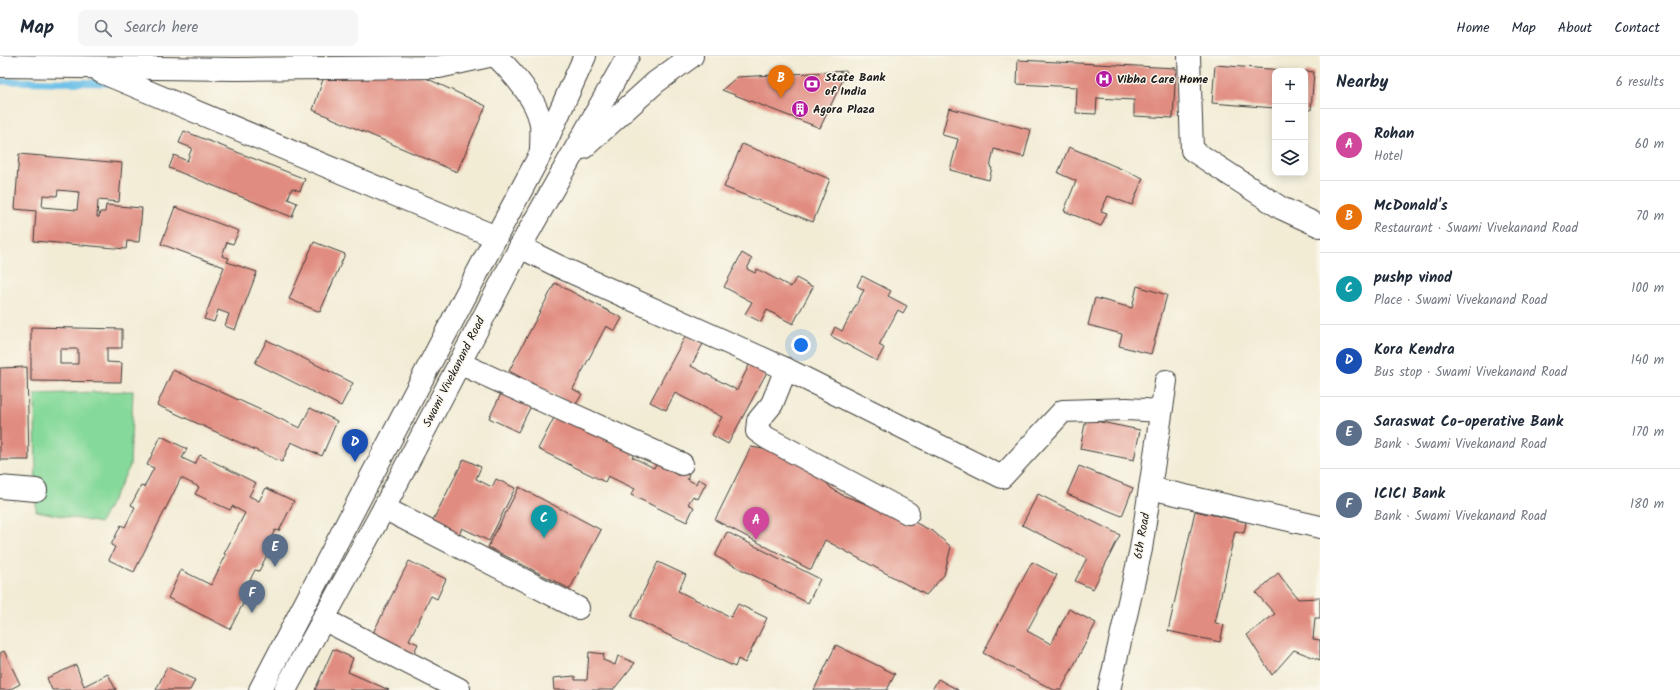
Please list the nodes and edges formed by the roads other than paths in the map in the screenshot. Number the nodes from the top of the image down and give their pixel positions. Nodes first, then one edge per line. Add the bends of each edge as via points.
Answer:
1 (489, 56) edge
2 (496, 56) edge
3 (585, 56) edge
4 (628, 56) edge
5 (692, 56) edge
6 (1189, 56) edge
7 (91, 62) edge
8 (0, 66) edge
9 (541, 153) junction
10 (569, 161) junction
11 (1320, 226) edge
12 (496, 237) junction
13 (520, 247) junction
14 (459, 363) junction
15 (786, 369) junction
16 (1166, 381) dead end
17 (1161, 411) junction
18 (682, 464) dead end
19 (0, 487) edge
20 (1150, 488) junction
21 (36, 490) dead end
22 (384, 508) junction
23 (908, 513) dead end
24 (1320, 527) edge
25 (578, 608) dead end
26 (323, 619) junction
27 (459, 689) edge
28 (260, 690) edge
29 (285, 690) edge
30 (1109, 690) edge

1 - 7 street via 439,67 235,69
2 - 9 street via 515,75 534,106 541,124
3 - 9 street, Swami Vivekanand Road
4 - 10 street, Swami Vivekanand Road
5 - 10 street via 656,82
6 - 11 street via 1192,150 1281,208
7 - 8 street
7 - 12 street
9 - 12 street, Swami Vivekanand Road
10 - 13 street, Swami Vivekanand Road
12 - 28 street, Swami Vivekanand Road
13 - 14 street, Swami Vivekanand Road
13 - 15 street
14 - 18 street
14 - 22 street, Swami Vivekanand Road
15 - 17 street via 1002,477 1063,411
15 - 23 street via 772,404 758,421 758,431
16 - 17 street, 6th Road
17 - 20 street, 6th Road
19 - 21 street
20 - 24 street
20 - 30 street, 6th Road via 1141,549
22 - 25 street
22 - 26 street, Swami Vivekanand Road
26 - 27 street
26 - 29 street, Swami Vivekanand Road

